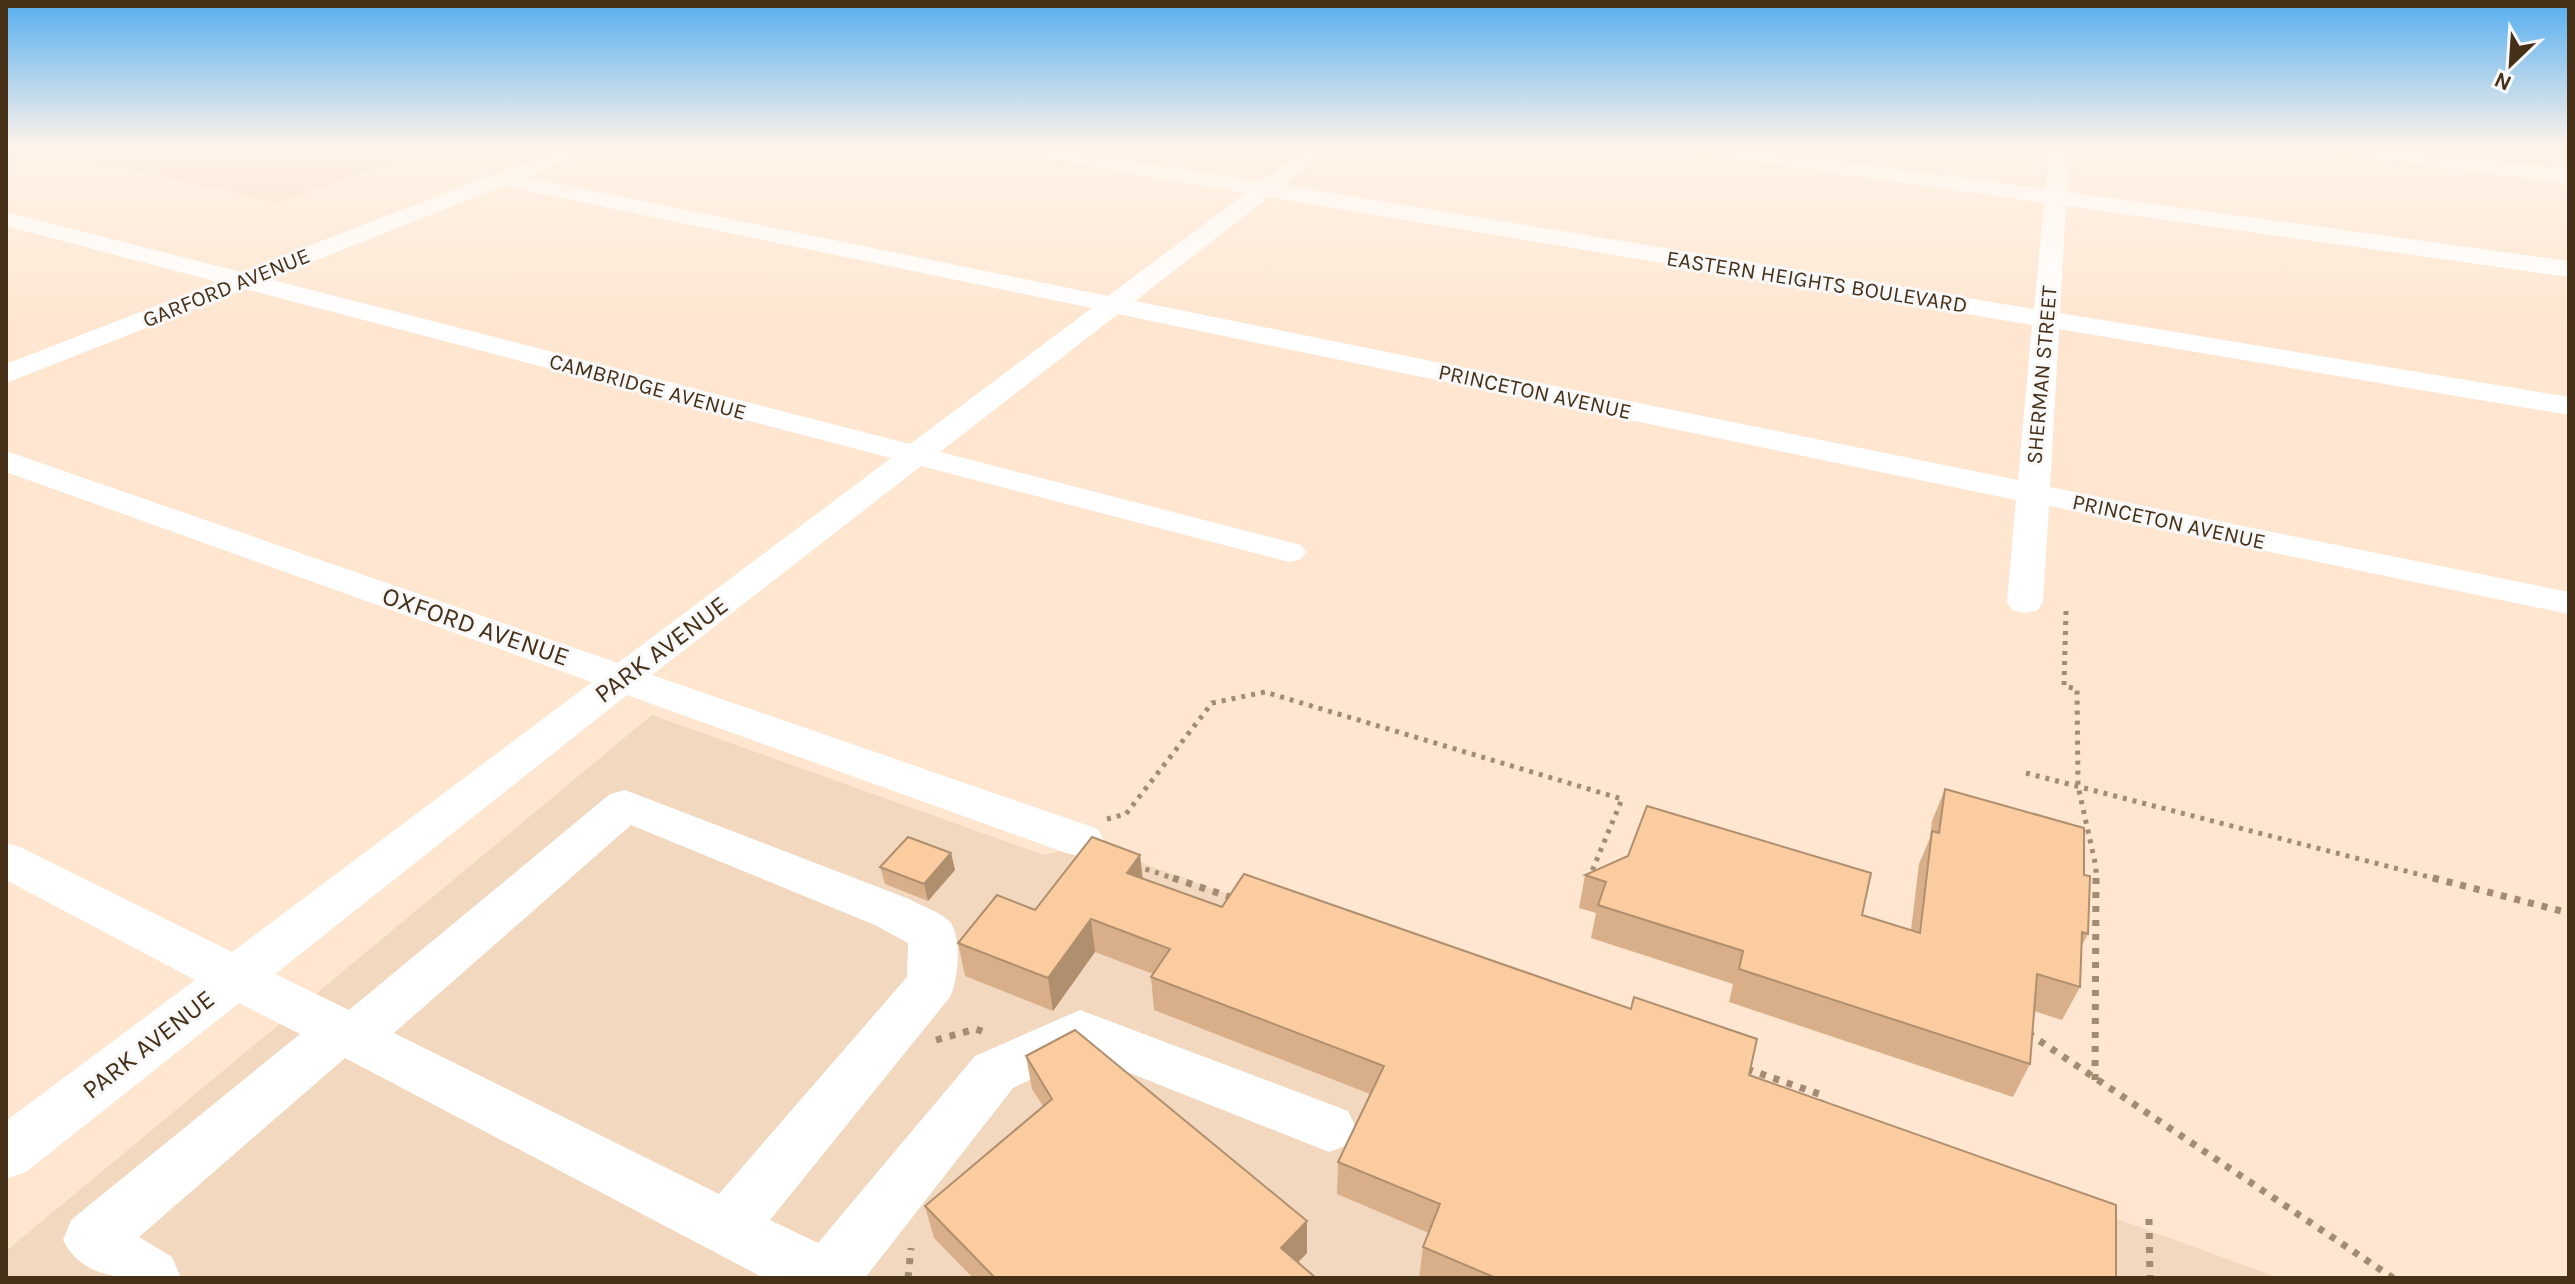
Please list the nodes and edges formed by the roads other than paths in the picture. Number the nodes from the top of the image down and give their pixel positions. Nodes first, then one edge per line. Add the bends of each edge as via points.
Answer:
1 (427, 208) edge
2 (641, 208) edge
3 (1240, 208) edge
4 (1379, 208) edge
5 (2054, 208) edge
6 (2133, 208) edge
7 (6, 219) edge
8 (2569, 269) edge
9 (243, 281) junction
10 (1114, 305) junction
11 (2045, 319) junction
12 (6, 374) edge
13 (2569, 406) edge
14 (917, 455) junction
15 (6, 461) edge
16 (2032, 493) junction
17 (1289, 552) dead end
18 (2025, 602) dead end
19 (2569, 603) edge
20 (623, 678) junction
21 (1091, 830) road end
22 (6, 860) edge
23 (235, 977) junction
24 (347, 1034) junction
25 (1329, 1128) dead end
26 (6, 1154) edge
27 (782, 1263) edge
28 (151, 1278) edge

1 - 9 street, GARFORD AVENUE
2 - 10 street, PRINCETON AVENUE
3 - 10 street, PARK AVENUE
4 - 11 street, EASTERN HEIGHTS BOULEVARD
5 - 11 street, SHERMAN STREET
6 - 8 street
7 - 9 street, CAMBRIDGE AVENUE
9 - 12 street, GARFORD AVENUE
9 - 14 street, CAMBRIDGE AVENUE
10 - 14 street, PARK AVENUE
10 - 16 street, PRINCETON AVENUE
11 - 13 street, EASTERN HEIGHTS BOULEVARD
11 - 16 street, SHERMAN STREET
14 - 17 street, CAMBRIDGE AVENUE
14 - 20 street, PARK AVENUE
15 - 20 street, OXFORD AVENUE
16 - 18 street, SHERMAN STREET
16 - 19 street, PRINCETON AVENUE
20 - 21 street, OXFORD AVENUE
20 - 23 street, PARK AVENUE
22 - 23 street
23 - 24 street
23 - 26 street, PARK AVENUE
24 - 27 street
24 - 27 street via 625,805 892,912 932,934 932,983
24 - 28 street via 92,1240
25 - 27 street via 1080,1031 994,1072

